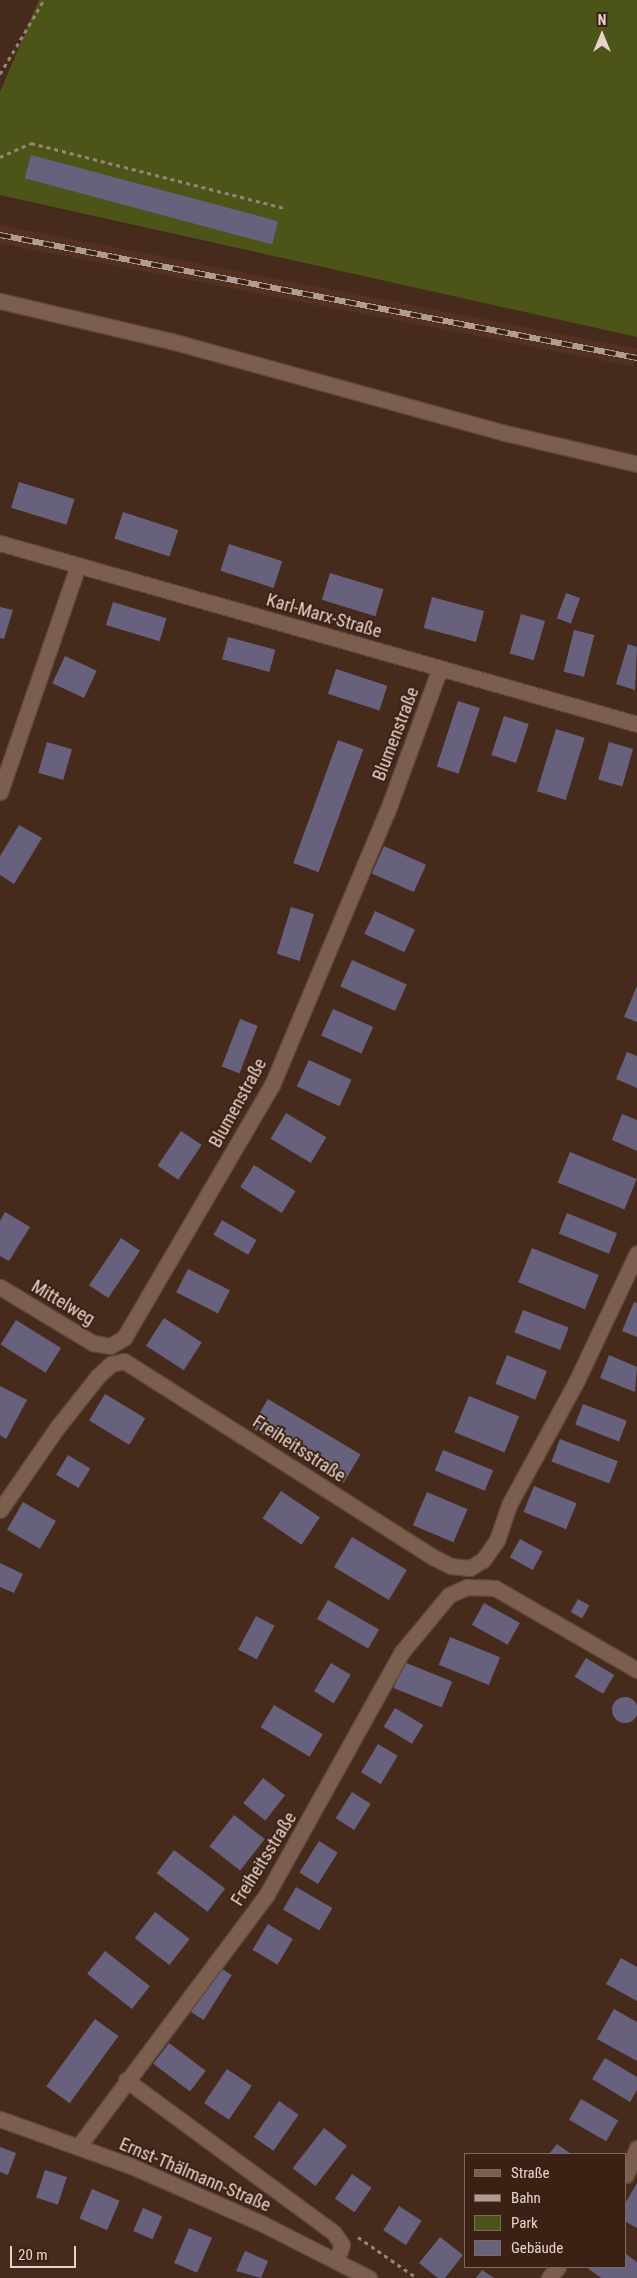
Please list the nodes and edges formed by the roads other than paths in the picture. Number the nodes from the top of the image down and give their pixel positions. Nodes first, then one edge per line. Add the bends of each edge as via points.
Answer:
1 (0, 301) edge
2 (637, 464) edge
3 (0, 543) edge
4 (78, 565) junction
5 (440, 668) junction
6 (637, 724) edge
7 (0, 792) edge
8 (637, 1253) edge
9 (0, 1287) edge
10 (110, 1346) junction
11 (114, 1362) junction
12 (0, 1510) edge
13 (465, 1569) junction
14 (466, 1587) junction
15 (637, 1670) edge
16 (126, 2080) junction
17 (0, 2119) edge
18 (78, 2147) junction
19 (637, 2148) edge
20 (627, 2173) edge
21 (337, 2260) junction
22 (557, 2268) edge
23 (369, 2278) edge
24 (549, 2278) edge

1 - 2 street via 171,341 505,433
3 - 4 street, Karl-Marx-Straße
4 - 5 street, Karl-Marx-Straße
4 - 7 street
5 - 6 street, Karl-Marx-Straße
5 - 10 street, Blumenstraße via 387,812 272,1084 124,1338
8 - 13 street via 576,1380 510,1503 497,1540 483,1560
9 - 10 street, Mittelweg via 76,1334
10 - 11 street
11 - 12 street via 56,1429
11 - 13 street, Freiheitsstraße via 132,1364 435,1558
13 - 14 street
14 - 15 street via 496,1588
14 - 16 street, Freiheitsstraße via 449,1595 401,1653 267,1894
16 - 18 street, Freiheitsstraße
16 - 21 street via 340,2239
17 - 18 street, Ernst-Thälmann-Straße
18 - 21 street, Ernst-Thälmann-Straße via 149,2174
19 - 20 street
21 - 23 street, Ernst-Thälmann-Straße
22 - 24 street

